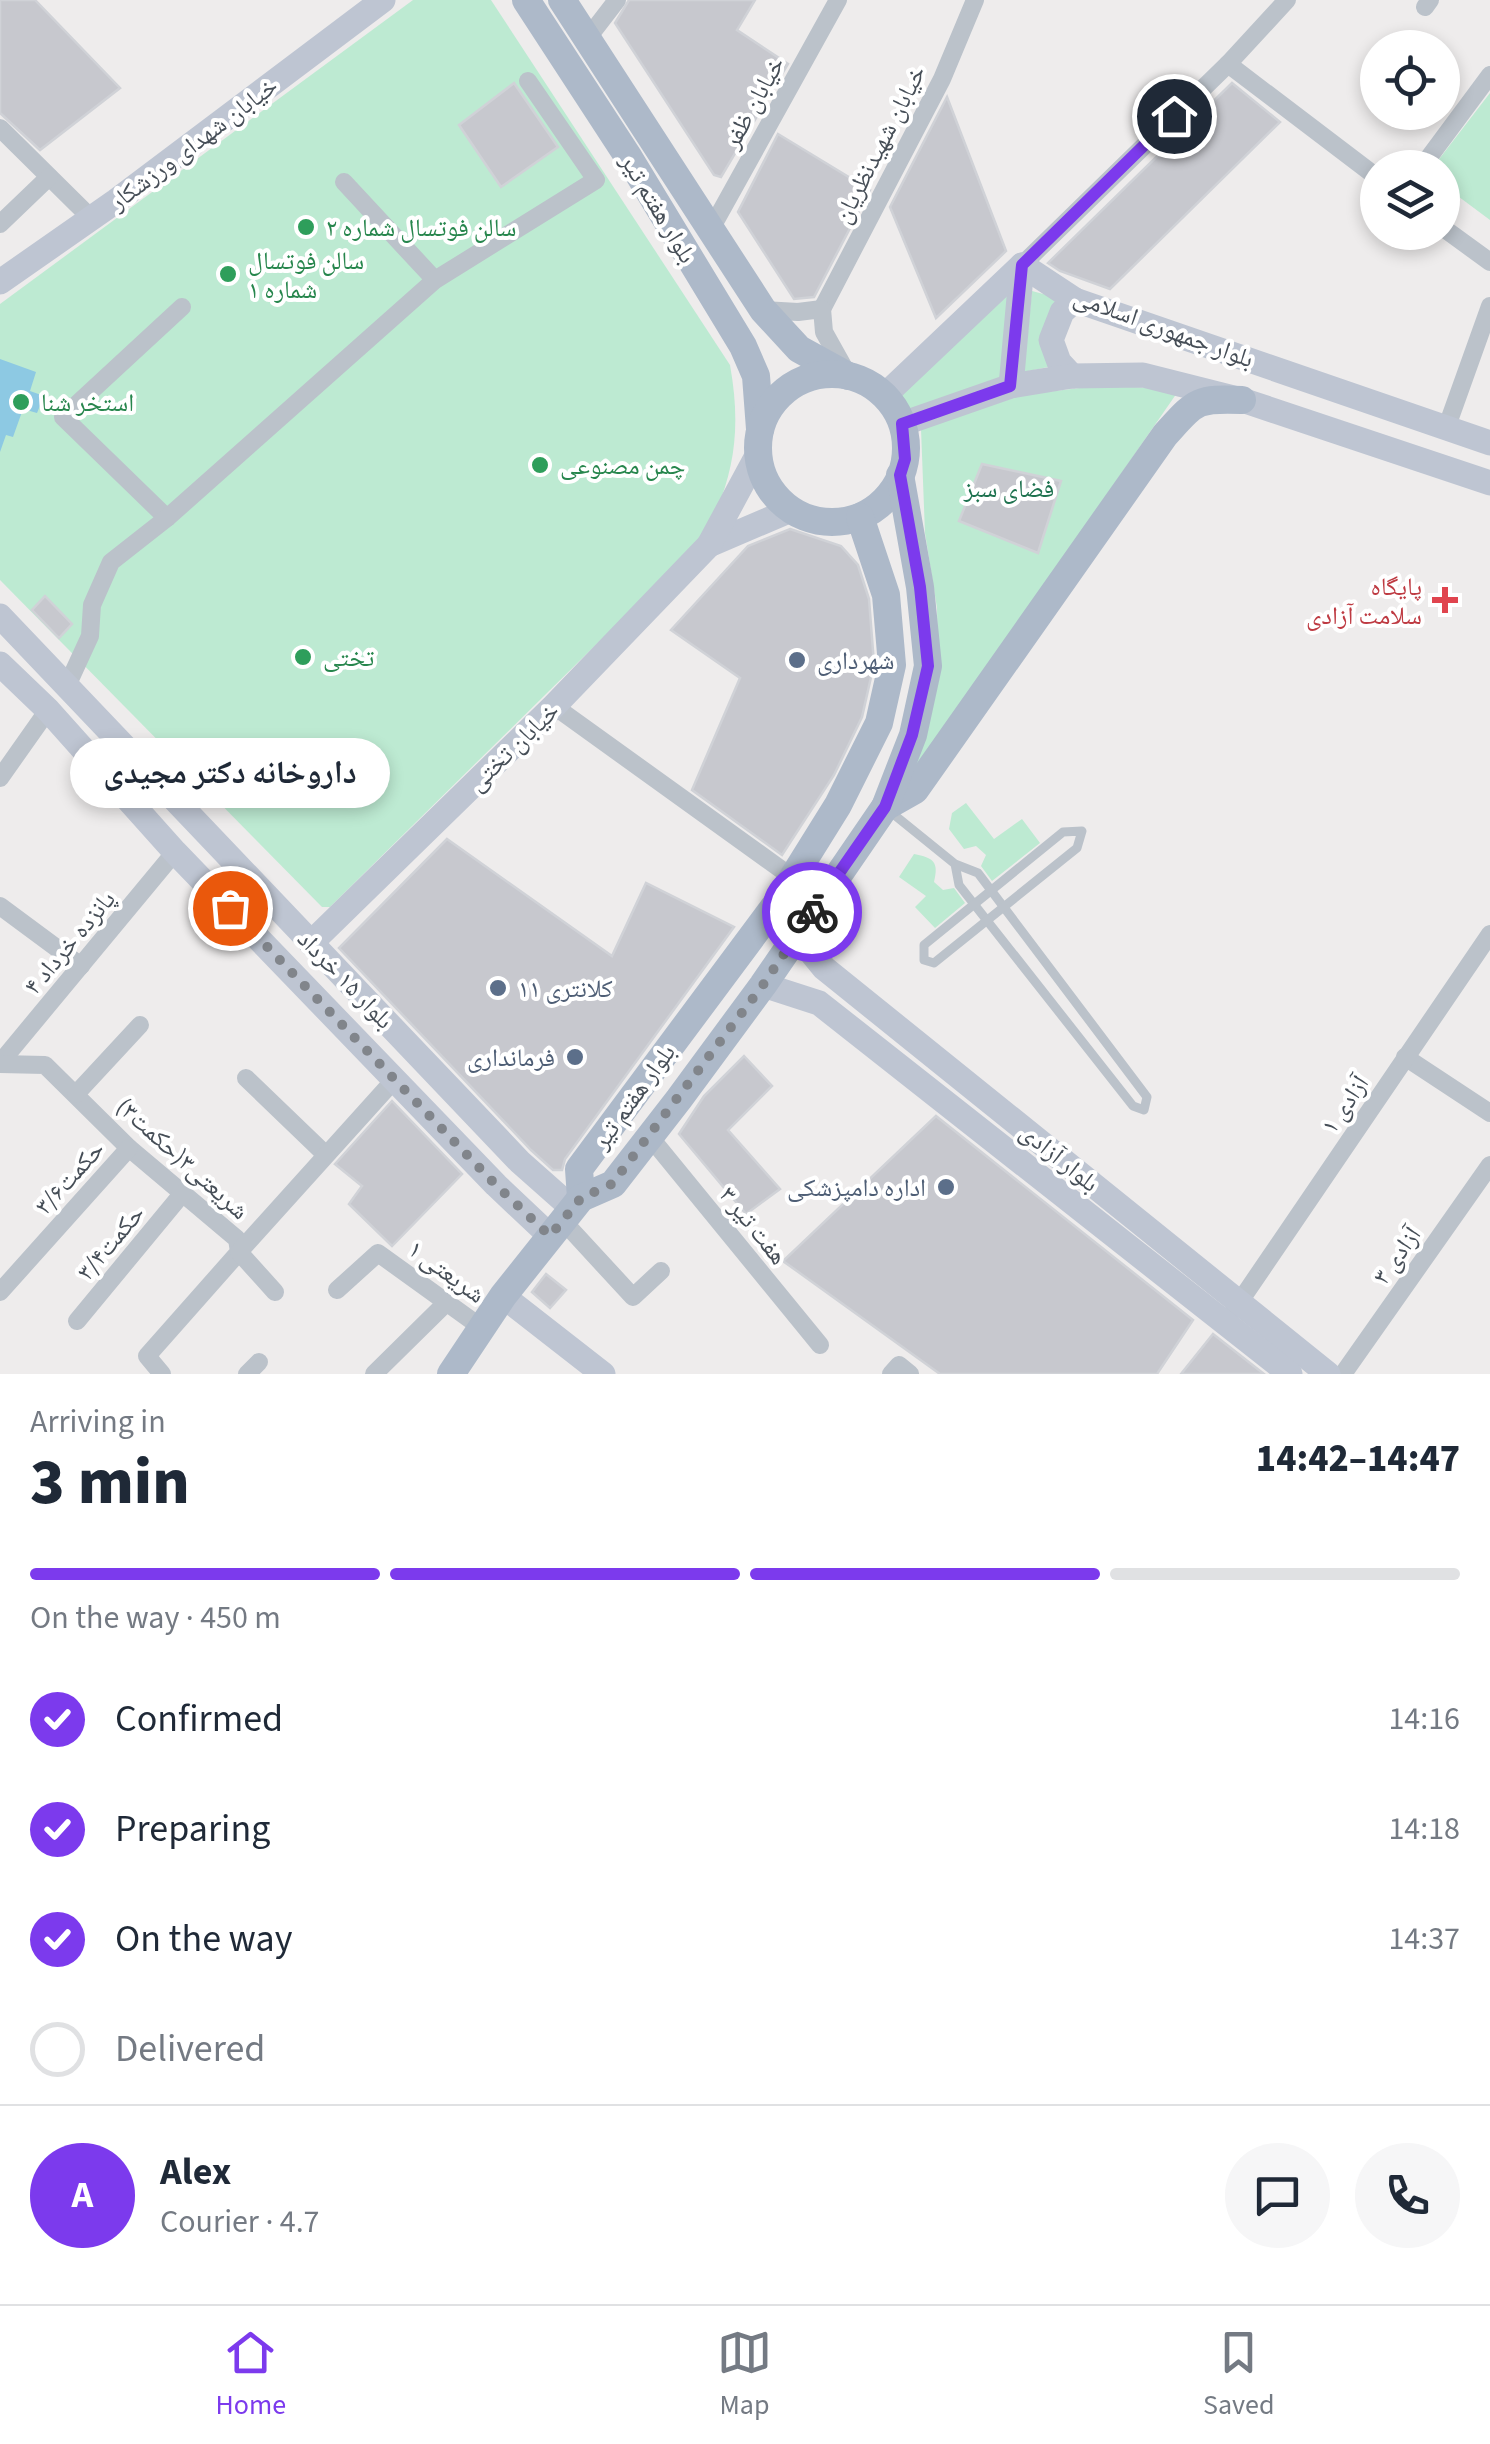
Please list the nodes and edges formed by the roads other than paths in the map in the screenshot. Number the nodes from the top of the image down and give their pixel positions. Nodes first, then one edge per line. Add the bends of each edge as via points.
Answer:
1 (383, 0) edge
2 (526, 0) edge
3 (562, 0) edge
4 (618, 0) edge
5 (838, 0) edge
6 (975, 0) edge
7 (1286, 0) edge
8 (588, 38) junction
9 (1228, 64) junction
10 (1490, 75) edge
11 (528, 80) dead end
12 (0, 128) edge
13 (1434, 150) edge
14 (1360, 164) edge
15 (50, 177) junction
16 (344, 182) dead end
17 (91, 218) junction
18 (0, 224) edge
19 (711, 229) junction
20 (1460, 240) edge
21 (1490, 262) edge
22 (1022, 265) junction
23 (435, 280) junction
24 (0, 282) edge
25 (1075, 300) junction
26 (1490, 306) edge
27 (182, 308) dead end
28 (822, 309) junction
29 (767, 314) junction
30 (742, 346) junction
31 (848, 376) junction
32 (1072, 376) junction
33 (1010, 386) junction
34 (884, 396) junction
35 (1242, 400) junction
36 (902, 424) junction
37 (1446, 429) junction
38 (759, 442) junction
39 (1490, 443) edge
40 (900, 475) junction
41 (1490, 483) edge
42 (790, 510) junction
43 (860, 516) junction
44 (166, 518) junction
45 (709, 545) junction
46 (0, 616) edge
47 (0, 664) edge
48 (67, 686) junction
49 (554, 706) junction
50 (48, 710) junction
51 (0, 778) edge
52 (885, 807) junction
53 (175, 852) junction
54 (955, 864) junction
55 (793, 878) junction
56 (991, 890) junction
57 (974, 904) junction
58 (1002, 905) junction
59 (0, 906) edge
60 (986, 918) junction
61 (1490, 934) edge
62 (797, 935) junction
63 (311, 943) junction
64 (81, 966) junction
65 (763, 985) junction
66 (140, 1025) dead end
67 (1405, 1057) junction
68 (0, 1064) edge
69 (649, 1073) junction
70 (246, 1078) dead end
71 (395, 1079) junction
72 (76, 1094) junction
73 (679, 1099) junction
74 (1490, 1113) edge
75 (650, 1137) junction
76 (129, 1148) junction
77 (325, 1154) junction
78 (520, 1162) junction
79 (1490, 1164) edge
80 (496, 1185) junction
81 (182, 1194) junction
82 (566, 1216) junction
83 (239, 1252) junction
84 (661, 1271) dead end
85 (2, 1285) edge
86 (337, 1290) dead end
87 (275, 1292) dead end
88 (503, 1296) junction
89 (447, 1302) junction
90 (1233, 1313) junction
91 (77, 1322) dead end
92 (482, 1328) junction
93 (820, 1345) dead end
94 (454, 1373) edge
95 (162, 1374) edge
96 (374, 1374) edge
97 (604, 1374) edge
98 (891, 1374) edge
99 (910, 1374) edge
100 (1290, 1374) edge
101 (1328, 1374) edge
102 (1342, 1374) edge

1 - 17 street, خیابان شهدای ورزشکار
2 - 30 main road, بلوار هفتم تیر
3 - 8 main road, بلوار هفتم تیر
4 - 8 street
5 - 19 street, خیابان ظفر
6 - 28 street, خیابان شهیدنظریان via 942,79
7 - 9 street
8 - 19 main road, بلوار هفتم تیر
9 - 14 street
9 - 22 street
10 - 13 street
11 - 23 street via 596,180
12 - 15 street
15 - 17 street
15 - 18 street
16 - 23 street
17 - 24 street, خیابان شهدای ورزشکار
19 - 29 main road, بلوار هفتم تیر
20 - 21 street
22 - 25 street, بلوار جمهوری اسلامی
22 - 33 street
22 - 34 street
23 - 44 street
25 - 32 street via 1057,320 1051,340
25 - 37 street, بلوار جمهوری اسلامی
26 - 37 street
27 - 44 street via 64,417
28 - 29 street
28 - 31 street via 824,332
29 - 30 main road via 776,337 772,354
29 - 31 main road, بلوار هفتم تیر via 799,349
30 - 38 main road, بلوار هفتم تیر via 756,376
31 - 34 main road
31 - 38 main road via 826,374 794,385 769,408
32 - 33 street, بلوار جمهوری اسلامی
32 - 35 street, بلوار جمهوری اسلامی via 1143,375
33 - 36 street, بلوار جمهوری اسلامی
34 - 36 main road
35 - 41 street, بلوار جمهوری اسلامی
35 - 52 main road via 1206,398 1165,435 915,790
36 - 40 main road
37 - 39 street, بلوار جمهوری اسلامی
38 - 42 main road via 763,476
38 - 45 street
40 - 43 main road via 891,493
40 - 52 main road, بلوار هفتم تیر via 928,666
42 - 43 main road via 832,522
42 - 45 street
43 - 55 main road, بلوار هفتم تیر via 886,595 892,664 880,723
44 - 48 street via 111,562
45 - 49 street, خیابان تختی
46 - 48 street, بلوار ۱۵ خرداد
47 - 50 street, بلوار ۱۵ خرداد
48 - 50 street
48 - 63 street, بلوار ۱۵ خرداد
49 - 55 street
49 - 63 street, خیابان تختی
50 - 51 street
50 - 53 street, بلوار ۱۵ خرداد
52 - 54 lane
52 - 62 main road, بلوار هفتم تیر
53 - 64 street, پانزده خرداد ۴
53 - 71 street, بلوار ۱۵ خرداد
54 - 56 lane via 978,873
54 - 57 lane via 959,885
55 - 69 main road, بلوار هفتم تیر
56 - 57 lane
56 - 58 lane
56 - 58 lane via 1063,832 1082,832 1077,848
57 - 60 lane
57 - 60 lane via 924,945 924,960 934,963
58 - 60 lane
58 - 60 lane via 1147,1098 1144,1110 1133,1106
59 - 64 street
61 - 67 street, آزادی ۱
62 - 65 main road, بلوار هفتم تیر
62 - 90 street, بلوار آزادی via 824,968
63 - 78 street, بلوار ۱۵ خرداد
64 - 68 street, پانزده خرداد ۴
65 - 73 main road, بلوار هفتم تیر
65 - 90 street, بلوار آزادی via 819,1004
66 - 72 street
67 - 74 street
67 - 90 street, آزادی ۱
68 - 72 street, شریعتی۳(حکمت۳) via 46,1065
69 - 73 main road
69 - 82 main road, بلوار هفتم تیر via 579,1169
70 - 77 street
71 - 77 street
71 - 80 street, بلوار ۱۵ خرداد
72 - 76 street, شریعتی۳(حکمت۳)
73 - 75 main road, بلوار هفتم تیر
75 - 82 main road, بلوار هفتم تیر via 612,1184
75 - 93 street, هفت تیر ۳
76 - 81 street, شریعتی۳(حکمت۳)
76 - 85 street, حکمت۳/۶
77 - 83 street
78 - 80 street via 510,1180
78 - 82 street, بلوار ۱۵ خرداد
79 - 102 street, آزادی ۳
80 - 82 street, بلوار ۱۵ خرداد
81 - 83 street, شریعتی۳(حکمت۳) via 237,1238
81 - 91 street, حکمت۳/۴
82 - 84 street via 634,1296
82 - 88 main road
83 - 87 street
83 - 95 street, شریعتی۳(حکمت۳) via 147,1356
86 - 89 street, شریعتی ۱ via 378,1252
88 - 92 main road
88 - 97 street
89 - 92 street, شریعتی ۱
89 - 96 street
90 - 100 street, بلوار آزادی
90 - 101 street, بلوار آزادی
92 - 94 main road
98 - 99 street via 899,1365

